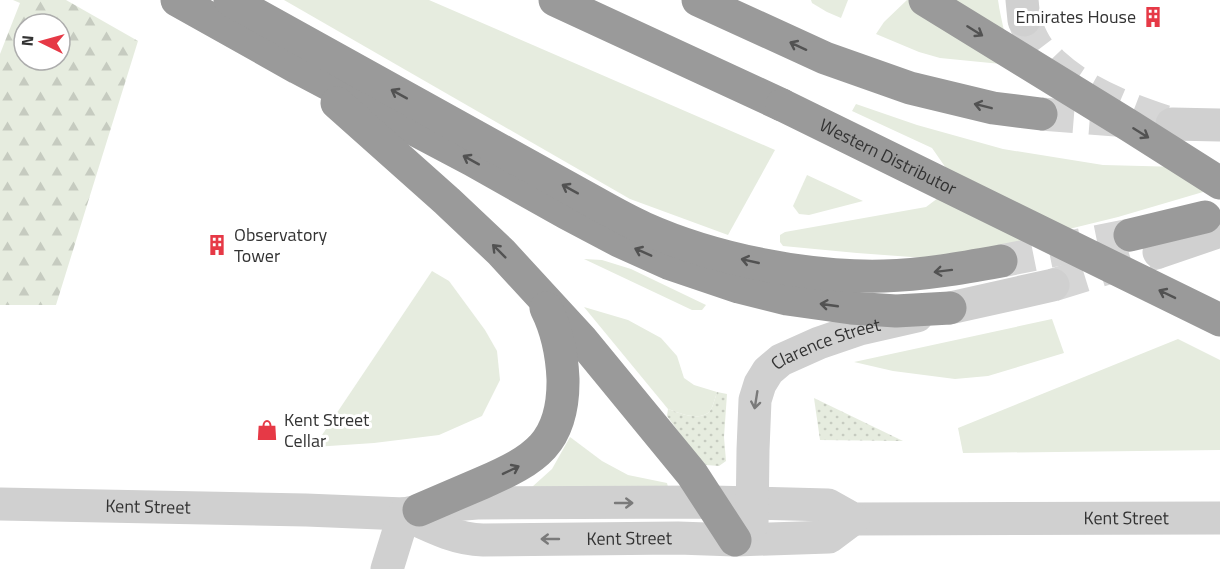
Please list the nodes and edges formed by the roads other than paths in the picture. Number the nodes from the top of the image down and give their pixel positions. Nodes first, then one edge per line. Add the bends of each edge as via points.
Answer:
1 (177, 0) edge
2 (230, 0) edge
3 (555, 0) edge
4 (698, 0) edge
5 (925, 0) edge
6 (298, 68) junction
7 (1041, 114) tunnel mouth
8 (1172, 124) tunnel mouth
9 (1220, 125) edge
10 (1220, 183) edge
11 (1212, 224) edge
12 (1130, 235) tunnel mouth
13 (1159, 252) tunnel mouth
14 (1001, 261) tunnel mouth
15 (1053, 285) tunnel mouth
16 (539, 293) junction
17 (951, 308) junction
18 (1220, 320) edge
19 (712, 502) junction
20 (752, 503) junction
21 (0, 504) edge
22 (411, 512) junction
23 (1220, 518) edge
24 (853, 519) junction
25 (743, 540) junction
26 (387, 569) edge

1 - 6 highway
14 -> 2 highway via 907,275 850,275 766,264 672,239 596,203
18 -> 3 highway, Western Distributor, bridge via 782,105
7 -> 4 highway via 993,108 910,88 825,58
5 -> 10 highway, bridge
16 -> 6 highway via 447,201
17 -> 6 highway via 878,310 787,299 668,263 577,219
8 - 9 street
11 - 12 highway
11 - 13 street
15 - 17 street, Clarence Street
16 - 19 highway
22 -> 16 highway via 517,467 536,454 550,437 561,408 563,372 553,323
17 -> 20 street, Clarence Street via 860,329 775,364 760,384 755,400
19 - 20 street, Kent Street
22 -> 19 street, Kent Street via 477,503
19 - 25 highway
20 - 24 street, Kent Street via 828,505
20 - 25 street, Clarence Street
21 - 22 street, Kent Street
25 -> 22 street, Kent Street via 472,539 438,530
22 - 26 street
23 - 24 street, Kent Street
24 - 25 street, Kent Street via 829,537

